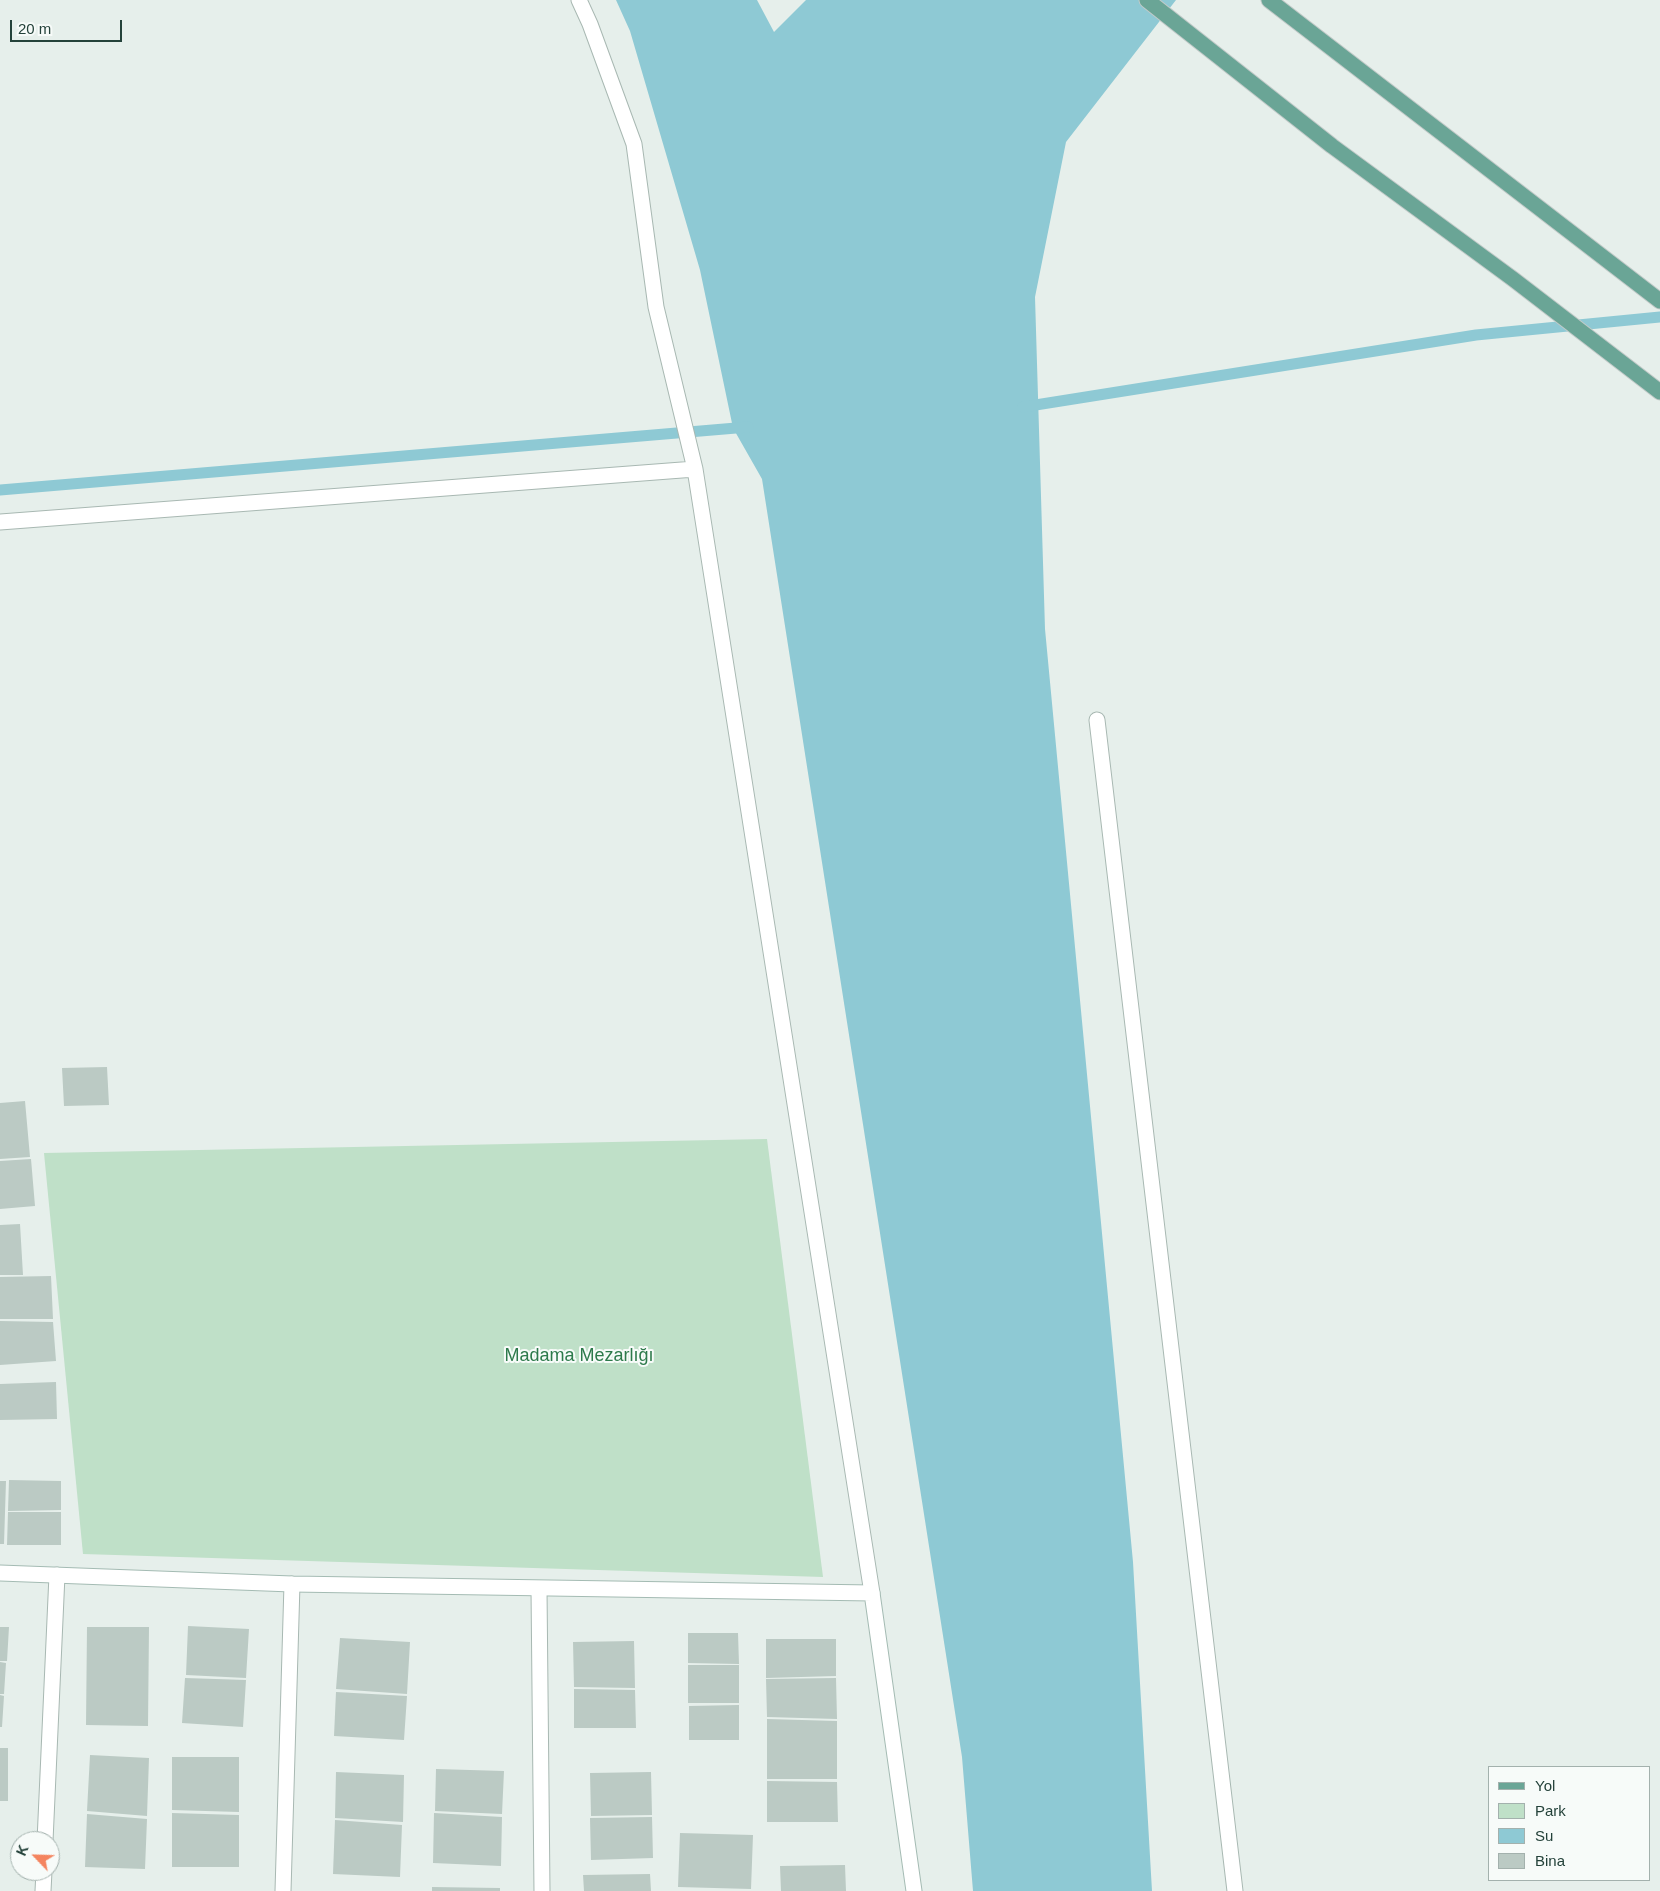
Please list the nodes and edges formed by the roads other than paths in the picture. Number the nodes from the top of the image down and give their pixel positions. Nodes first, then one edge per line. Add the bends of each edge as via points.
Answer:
1 (579, 0) edge
2 (1147, 0) edge
3 (1269, 0) edge
4 (1660, 301) edge
5 (1658, 390) edge
6 (695, 469) junction
7 (0, 522) edge
8 (1097, 720) dead end
9 (0, 1573) edge
10 (58, 1575) junction
11 (292, 1584) junction
12 (539, 1589) junction
13 (872, 1593) junction
14 (45, 1831) edge
15 (282, 1891) edge
16 (542, 1891) edge
17 (914, 1891) edge
18 (1235, 1891) edge

1 - 6 street via 634,144 656,307
2 - 5 main road via 1332,146
3 - 4 main road
6 - 7 street
6 - 13 street
8 - 18 street
9 - 10 street
10 - 11 street
10 - 14 street
11 - 12 street
11 - 15 street
12 - 13 street
12 - 16 street
13 - 17 street

